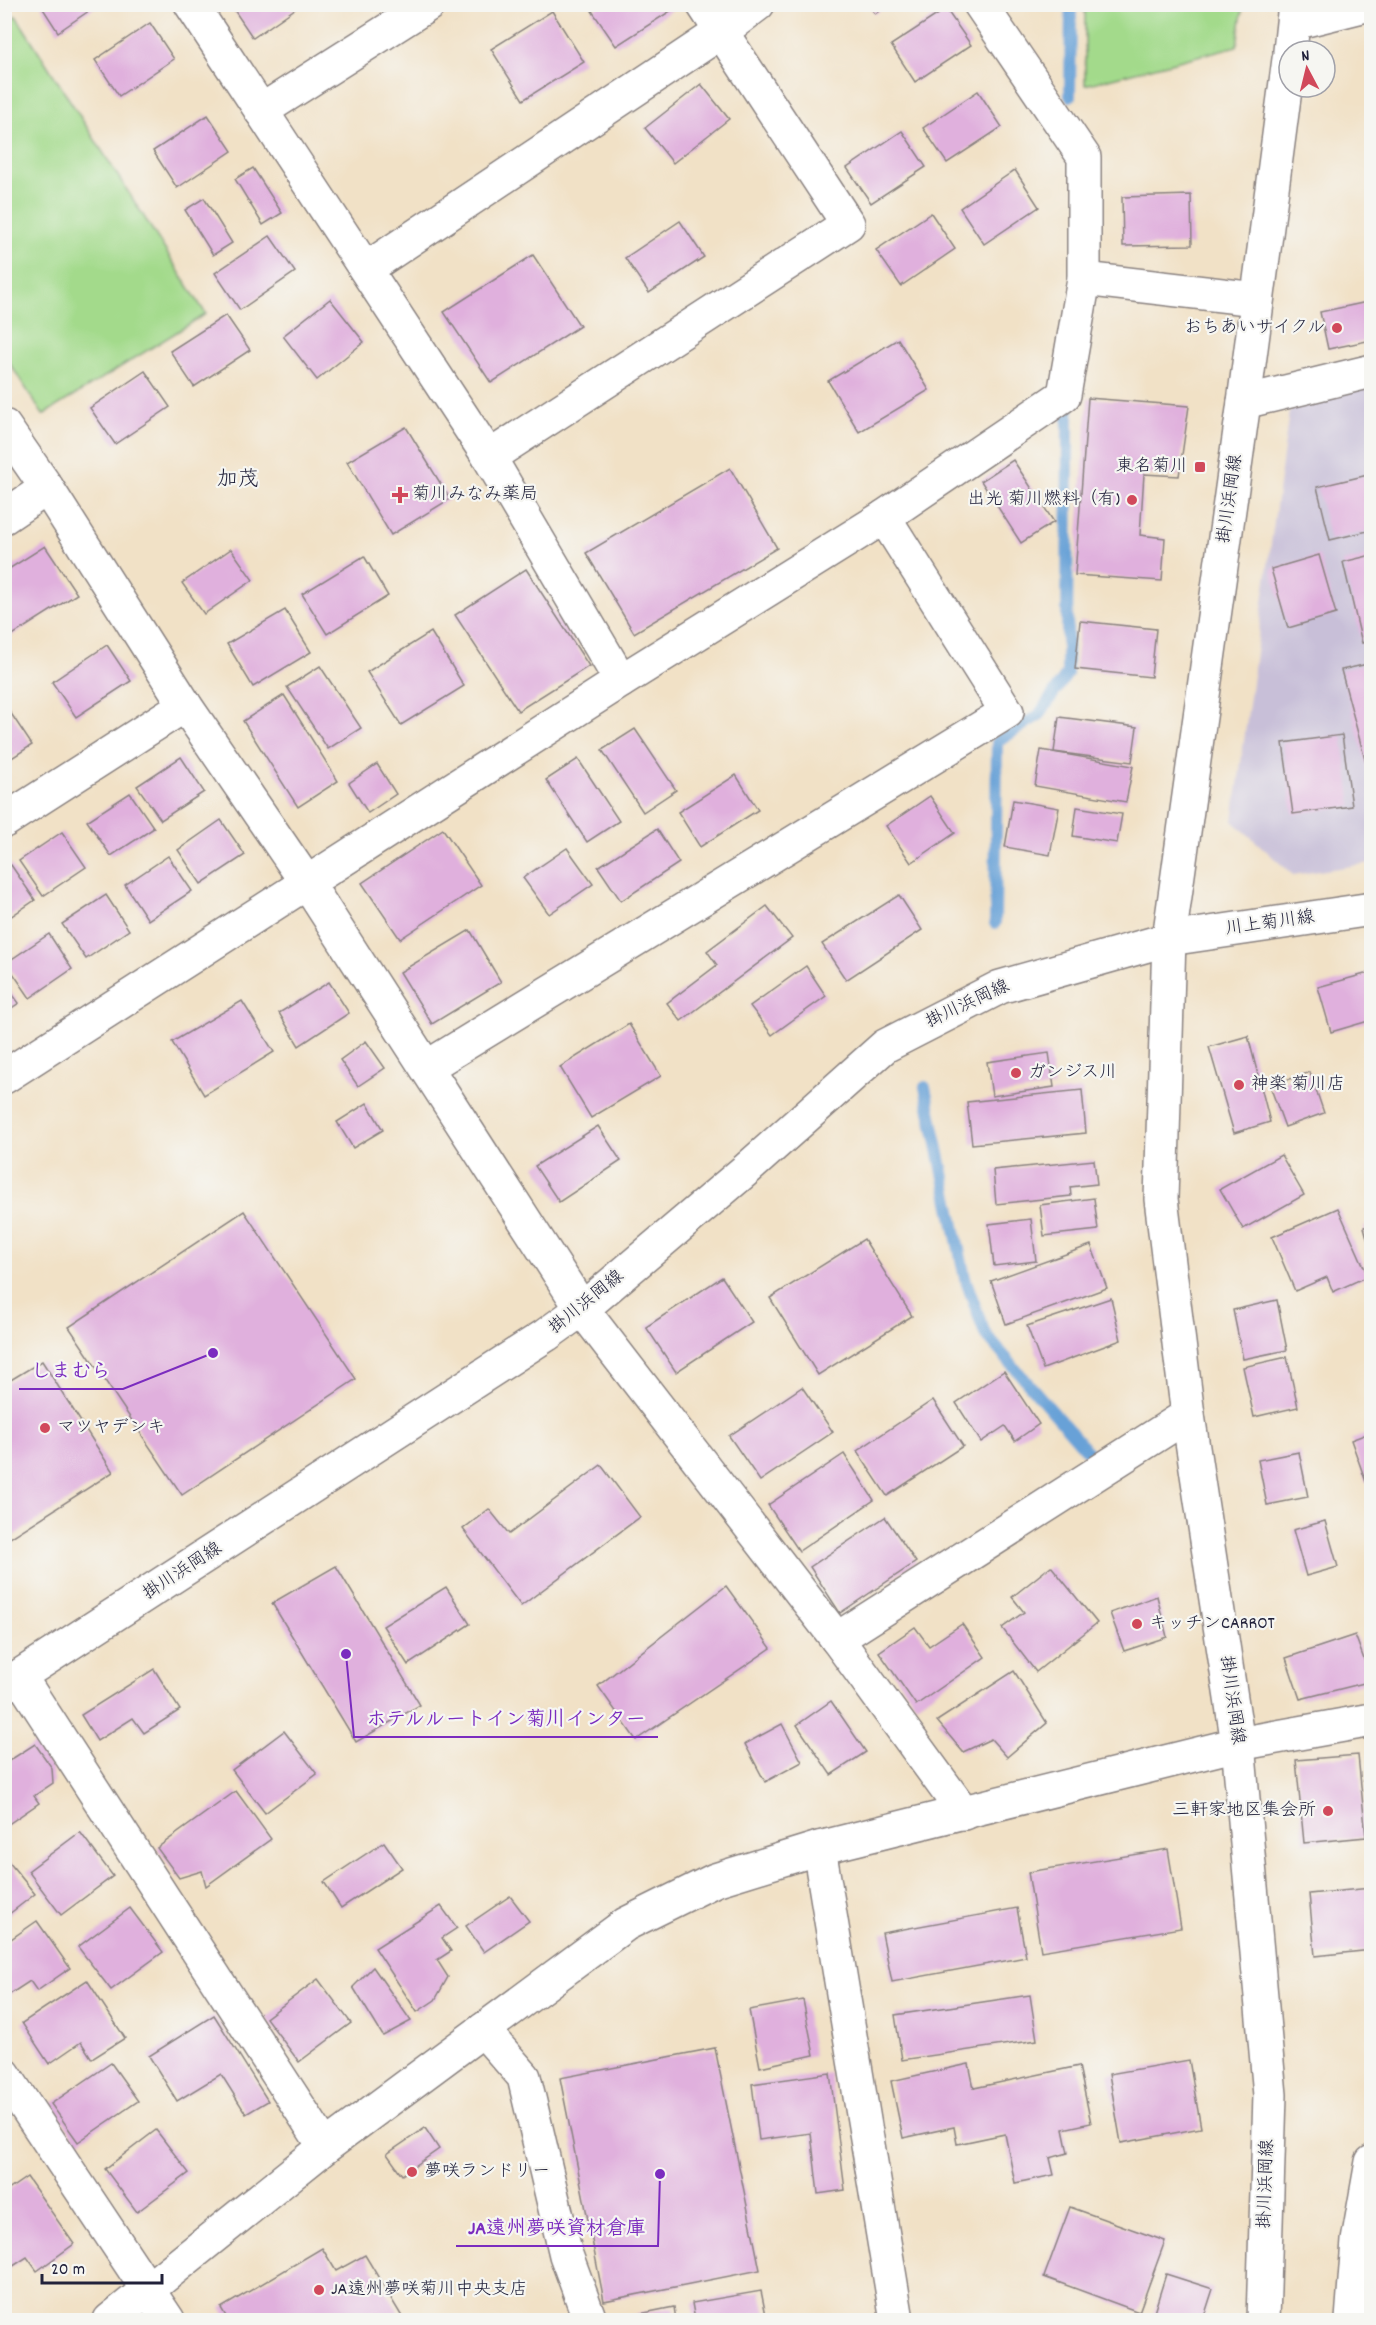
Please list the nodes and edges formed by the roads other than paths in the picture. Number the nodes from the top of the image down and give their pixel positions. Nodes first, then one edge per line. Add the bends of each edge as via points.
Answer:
1 (191, 4) edge
2 (429, 4) edge
3 (702, 4) edge
4 (758, 4) edge
5 (980, 4) edge
6 (1370, 4) edge
7 (1293, 26) edge
8 (721, 32) junction
9 (1284, 99) edge
10 (261, 111) junction
11 (366, 269) junction
12 (1084, 279) junction
13 (1256, 299) junction
14 (1371, 371) edge
15 (1244, 402) junction
16 (4, 426) edge
17 (489, 457) junction
18 (47, 488) junction
19 (4, 517) edge
20 (884, 517) junction
21 (621, 681) junction
22 (185, 705) junction
23 (4, 821) edge
24 (307, 883) junction
25 (1371, 909) edge
26 (1169, 939) junction
27 (427, 1067) junction
28 (4, 1077) edge
29 (582, 1309) junction
30 (1188, 1415) junction
31 (837, 1639) junction
32 (12, 1682) edge
33 (1371, 1720) edge
34 (1238, 1744) junction
35 (963, 1813) junction
36 (819, 1848) junction
37 (483, 2031) junction
38 (4, 2074) edge
39 (325, 2147) junction
40 (1371, 2162) edge
41 (147, 2291) junction
42 (110, 2320) edge
43 (168, 2320) edge
44 (590, 2320) edge
45 (897, 2320) edge
46 (1263, 2320) edge
47 (1352, 2320) edge

1 - 10 street
2 - 10 street
3 - 8 street
4 - 8 street
5 - 12 street via 1084,156
6 - 7 street
8 - 11 street
8 - 17 street via 848,224
9 - 13 street, 掛川浜岡線
10 - 11 street
11 - 17 street
12 - 13 street
12 - 20 street via 1064,395
13 - 15 street, 掛川浜岡線
14 - 15 street
15 - 26 street, 掛川浜岡線
16 - 18 street
17 - 21 street
18 - 19 street
18 - 22 street
20 - 21 street
20 - 27 street via 1007,712
21 - 24 street
22 - 23 street
22 - 24 street
24 - 27 street
24 - 28 street
25 - 26 street, 川上菊川線
26 - 29 street, 掛川浜岡線 via 1000,987 885,1046
26 - 30 street, 掛川浜岡線 via 1161,1199
27 - 29 street
29 - 31 street
29 - 32 street, 掛川浜岡線
30 - 31 street
30 - 34 street, 掛川浜岡線
31 - 35 street
32 - 39 street
33 - 34 street
34 - 35 street
34 - 46 street, 掛川浜岡線 via 1270,2095
35 - 36 street
36 - 37 street via 715,1880 626,1924
36 - 45 street
37 - 39 street
37 - 44 street via 525,2077 566,2254
38 - 41 street
39 - 41 street
40 - 47 street via 1358,2241
41 - 42 street
41 - 43 street

